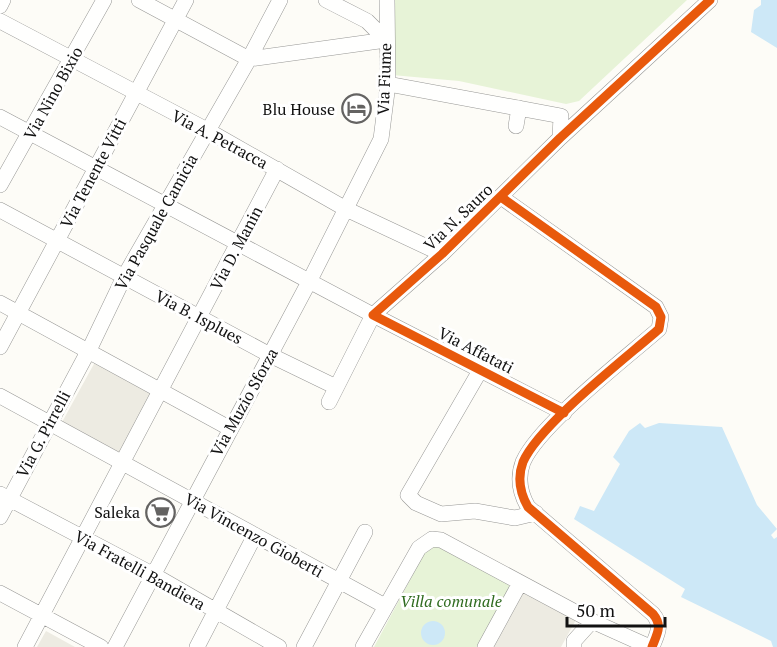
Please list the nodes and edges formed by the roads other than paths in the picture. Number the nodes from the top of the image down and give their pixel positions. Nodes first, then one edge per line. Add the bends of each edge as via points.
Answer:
1 (3, 0) edge
2 (104, 0) edge
3 (139, 0) edge
4 (186, 0) edge
5 (280, 0) edge
6 (326, 0) edge
7 (387, 0) edge
8 (710, 0) edge
9 (0, 6) edge
10 (176, 20) junction
11 (0, 21) edge
12 (386, 40) junction
13 (72, 58) junction
14 (249, 59) junction
15 (387, 84) junction
16 (136, 94) junction
17 (519, 108) junction
18 (0, 117) edge
19 (516, 126) dead end
20 (207, 130) junction
21 (32, 132) junction
22 (560, 138) junction
23 (372, 156) joint
24 (96, 166) junction
25 (277, 169) junction
26 (0, 185) edge
27 (501, 197) junction
28 (165, 205) junction
29 (346, 209) junction
30 (0, 210) edge
31 (56, 241) junction
32 (237, 244) junction
33 (442, 254) junction
34 (124, 277) junction
35 (310, 280) junction
36 (0, 303) edge
37 (19, 313) junction
38 (373, 315) junction
39 (200, 317) junction
40 (0, 347) edge
41 (87, 352) junction
42 (270, 355) junction
43 (481, 369) junction
44 (336, 387) junction
45 (161, 392) junction
46 (0, 396) edge
47 (329, 402) dead end
48 (564, 413) junction
49 (49, 423) junction
50 (229, 428) junction
51 (123, 462) junction
52 (5, 496) edge
53 (192, 500) junction
54 (536, 513) junction
55 (0, 517) edge
56 (365, 532) dead end
57 (255, 535) junction
58 (82, 537) junction
59 (152, 574) junction
60 (338, 581) junction
61 (520, 583) junction
62 (0, 592) edge
63 (385, 606) junction
64 (216, 613) junction
65 (42, 615) junction
66 (592, 621) junction
67 (25, 647) edge
68 (101, 647) edge
69 (115, 647) edge
70 (197, 647) edge
71 (279, 647) edge
72 (304, 647) edge
73 (363, 647) edge
74 (485, 647) edge
75 (574, 647) edge
76 (651, 647) edge

1 - 9 street
2 - 13 street, Via Nino Bixio
3 - 10 street
4 - 10 street, Via Tenente Vitti
5 - 14 street, Via Pasquale Camicia
6 - 12 street via 367,21
7 - 12 street, Via Fiume
8 - 22 street, Via N. Sauro
10 - 14 street
10 - 16 street, Via Tenente Vitti
11 - 13 street, Via A. Petracca
12 - 14 street
12 - 15 street, Via Fiume
13 - 16 street, Via A. Petracca
13 - 21 street, Via Nino Bixio
14 - 20 street, Via Pasquale Camicia
15 - 17 street
15 - 23 street, Via Fiume via 381,139
16 - 20 street, Via A. Petracca
16 - 24 street, Via Tenente Vitti
17 - 19 street
17 - 22 street via 561,116
18 - 21 street, Via Affatati
20 - 25 street, Via A. Petracca
20 - 28 street, Via Pasquale Camicia
21 - 24 street, Via Affatati
21 - 26 street, Via Nino Bixio
22 - 27 street, Via N. Sauro
23 - 29 street, Via Muzio Sforza
24 - 28 street, Via Affatati
24 - 31 street, Via Tenente Vitti
25 - 29 street, Via A. Petracca
25 - 32 street, Via D. Manin
27 - 33 street, Via N. Sauro
27 - 48 street via 656,307 661,317 659,329
28 - 32 street, Via Affatati
28 - 34 street, Via Pasquale Camicia
29 - 33 street, Via A. Petracca
29 - 35 street, Via Muzio Sforza
30 - 31 street, Via B. Isplues
31 - 34 street, Via B. Isplues
31 - 37 street, Via Tenente Vitti
32 - 35 street, Via Affatati
32 - 39 street, Via D. Manin
33 - 38 street, Via N. Sauro
34 - 39 street, Via B. Isplues
34 - 41 street, Via Pasquale Camicia
35 - 38 street, Via Affatati
35 - 42 street, Via Muzio Sforza
36 - 37 street
37 - 40 street, Via Tenente Vitti
37 - 41 street
38 - 43 street, Via Affatati
38 - 44 street
39 - 42 street, Via B. Isplues
39 - 45 street, Via D. Manin
41 - 45 street
41 - 49 street, Via G. Pirrelli
42 - 44 street, Via B. Isplues
42 - 50 street, Via Muzio Sforza
43 - 48 street, Via Affatati
43 - 54 street via 408,495 441,514 475,511 515,518
44 - 47 street
45 - 50 street
45 - 51 street, Via D. Manin
46 - 49 street, Via Vincenzo Gioberti
48 - 54 street via 531,448 522,464 521,496
49 - 51 street, Via Vincenzo Gioberti
49 - 52 street, Via G. Pirrelli
50 - 53 street, Via Muzio Sforza
51 - 53 street, Via Vincenzo Gioberti
51 - 58 street, Via D. Manin
52 - 55 street, Via G. Pirrelli
52 - 58 street, Via Fratelli Bandiera
53 - 57 street, Via Vincenzo Gioberti
53 - 59 street, Via Muzio Sforza
54 - 76 street via 653,614 659,629
56 - 60 street
57 - 60 street, Via Vincenzo Gioberti
57 - 64 street
58 - 59 street, Via Fratelli Bandiera
58 - 65 street, Via D. Manin
59 - 64 street, Via Fratelli Bandiera
59 - 69 street, Via Muzio Sforza
60 - 63 street, Via Vincenzo Gioberti
60 - 72 street
61 - 63 street via 441,540 432,539 419,548
61 - 66 street
61 - 74 street
62 - 65 street
63 - 73 street
64 - 70 street
64 - 71 street, Via Fratelli Bandiera
65 - 67 street, Via D. Manin
65 - 68 street
66 - 75 street
66 - 76 street

